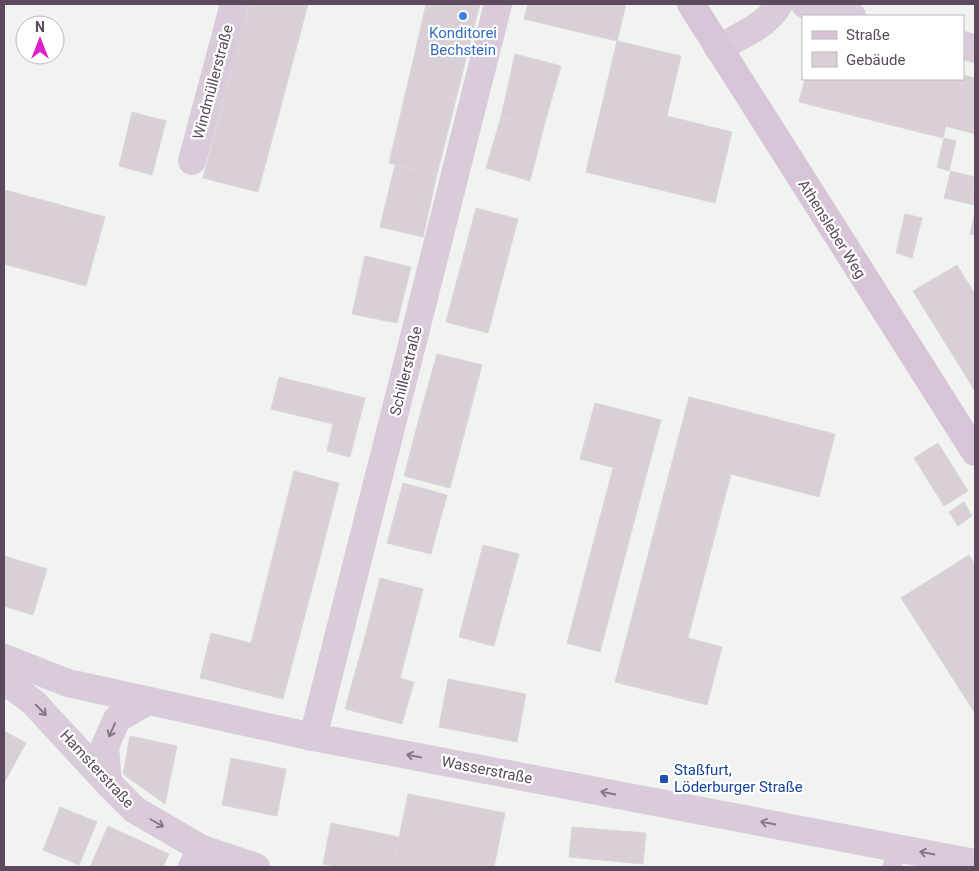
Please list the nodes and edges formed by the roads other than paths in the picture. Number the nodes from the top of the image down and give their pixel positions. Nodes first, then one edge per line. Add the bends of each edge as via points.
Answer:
1 (234, 4) edge
2 (498, 4) edge
3 (691, 4) edge
4 (779, 4) edge
5 (805, 4) edge
6 (848, 15) edge
7 (718, 48) junction
8 (192, 161) dead end
9 (975, 452) edge
10 (4, 658) edge
11 (4, 680) edge
12 (148, 701) junction
13 (313, 737) junction
14 (108, 784) junction
15 (895, 857) edge
16 (197, 858) edge
17 (975, 863) edge
18 (256, 867) edge

1 - 8 street, Windmüllerstraße
2 - 13 street, Schillerstraße
3 - 7 main road, Athensleber Weg
4 - 7 street via 762,22
5 - 6 street
7 - 9 main road, Athensleber Weg
10 - 12 street, Wasserstraße via 68,683
11 -> 14 street, Hamsterstraße via 34,703
12 - 13 street, Wasserstraße
12 -> 14 street via 117,719 105,746
15 -> 13 street, Wasserstraße
14 -> 16 street, Hamsterstraße via 135,810
17 -> 15 street, Wasserstraße
16 - 18 street, Hamsterstraße

